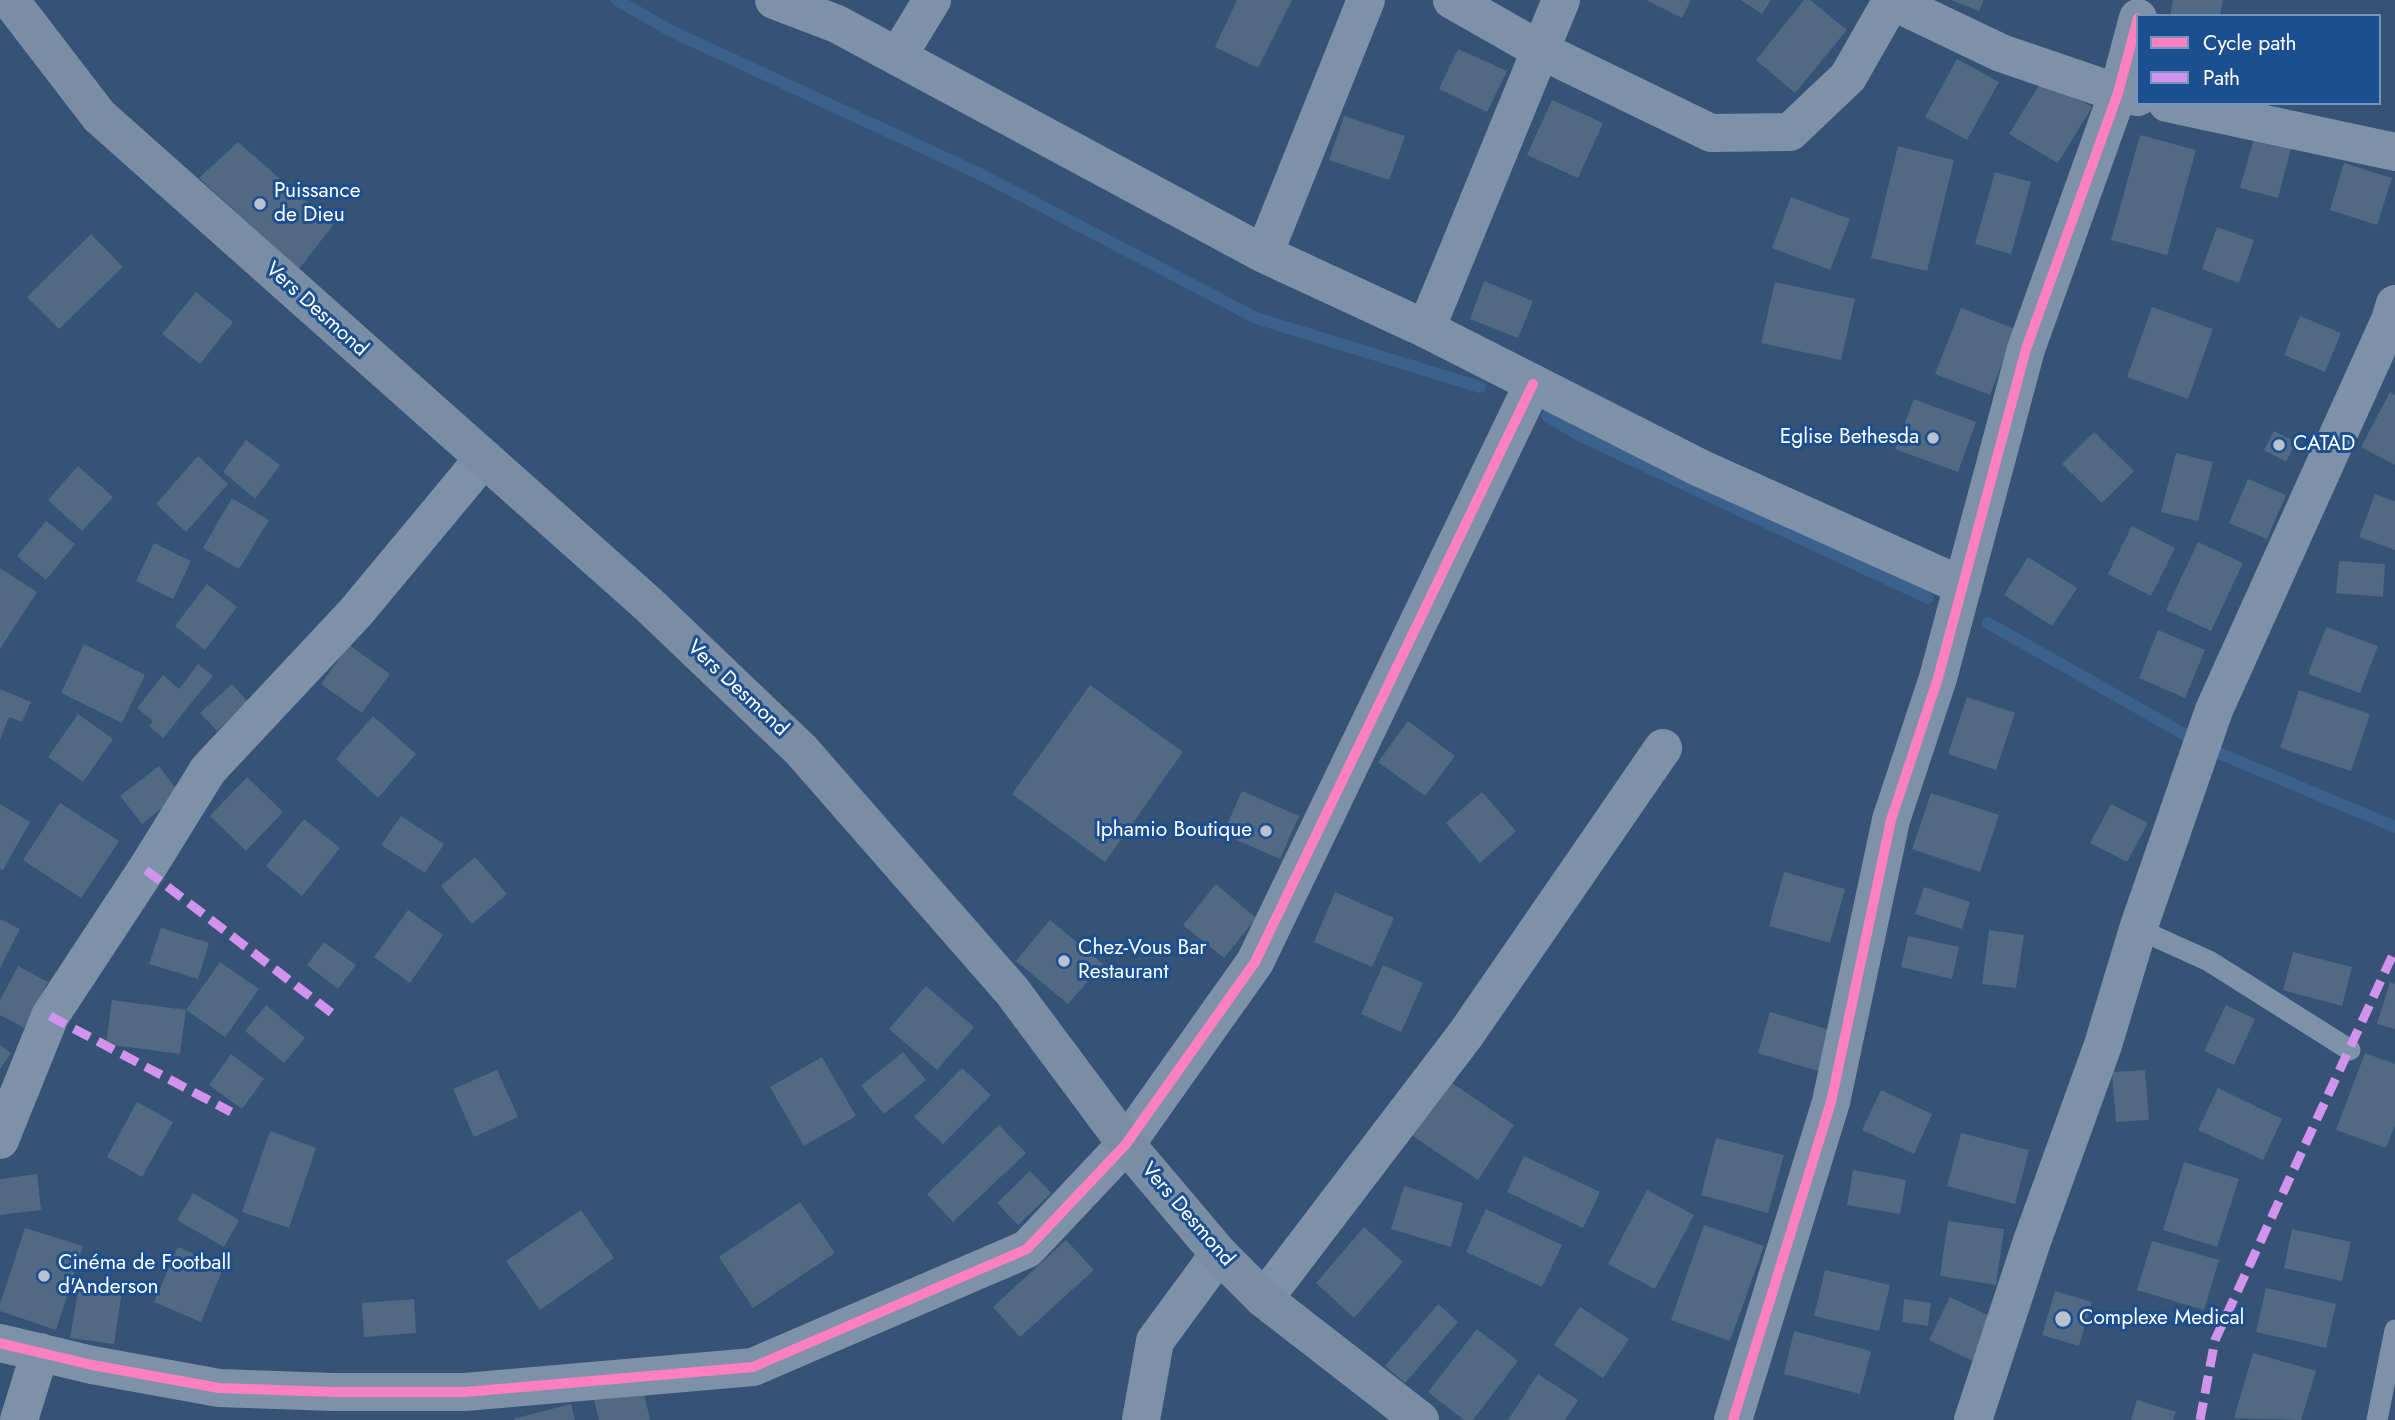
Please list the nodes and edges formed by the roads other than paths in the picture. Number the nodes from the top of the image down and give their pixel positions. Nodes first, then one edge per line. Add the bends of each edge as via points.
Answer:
1 (10, 0) edge
2 (774, 0) edge
3 (932, 0) edge
4 (1366, 0) edge
5 (1452, 0) edge
6 (1561, 0) edge
7 (1892, 1) edge
8 (2136, 33) edge
9 (1540, 50) junction
10 (898, 56) junction
11 (2128, 95) edge
12 (2176, 105) edge
13 (2395, 152) edge
14 (1264, 254) junction
15 (2393, 315) edge
16 (1426, 328) junction
17 (1533, 384) junction
18 (484, 458) junction
19 (1963, 586) junction
20 (1663, 748) dead end
21 (2138, 929) junction
22 (2350, 1050) dead end
23 (0, 1140) edge
24 (1126, 1144) junction
25 (1219, 1254) junction
26 (1264, 1299) junction
27 (2395, 1330) edge
28 (0, 1343) edge
29 (40, 1352) junction
30 (19, 1420) edge
31 (1142, 1420) edge
32 (1420, 1420) edge
33 (1733, 1420) edge
34 (1973, 1420) edge
35 (2377, 1420) edge

1 - 18 main road, Vers Desmond via 99,116
2 - 10 street via 837,24
3 - 10 street
4 - 14 street
5 - 9 street
6 - 9 street
7 - 9 street via 1848,77 1790,132 1711,133
7 - 11 street via 2001,53
8 - 11 street
9 - 16 street
10 - 14 street
11 - 19 street via 2026,349
12 - 13 street
14 - 16 street
15 - 21 street via 2204,741
16 - 17 street
17 - 19 street via 1700,468
17 - 24 street via 1255,962
18 - 23 street via 356,612 208,770 50,1016
18 - 24 main road, Vers Desmond via 648,604 801,750 1012,991
19 - 33 street via 1891,820 1831,1102
20 - 26 street via 1466,1034
21 - 22 lane via 2208,961
21 - 34 street via 2103,1045
24 - 25 main road, Vers Desmond
24 - 29 street via 1027,1249 753,1367 465,1392 333,1392 219,1388
25 - 26 main road, Vers Desmond
25 - 31 street via 1155,1341
26 - 32 main road, Vers Desmond
27 - 35 lane
28 - 29 street
29 - 30 street

